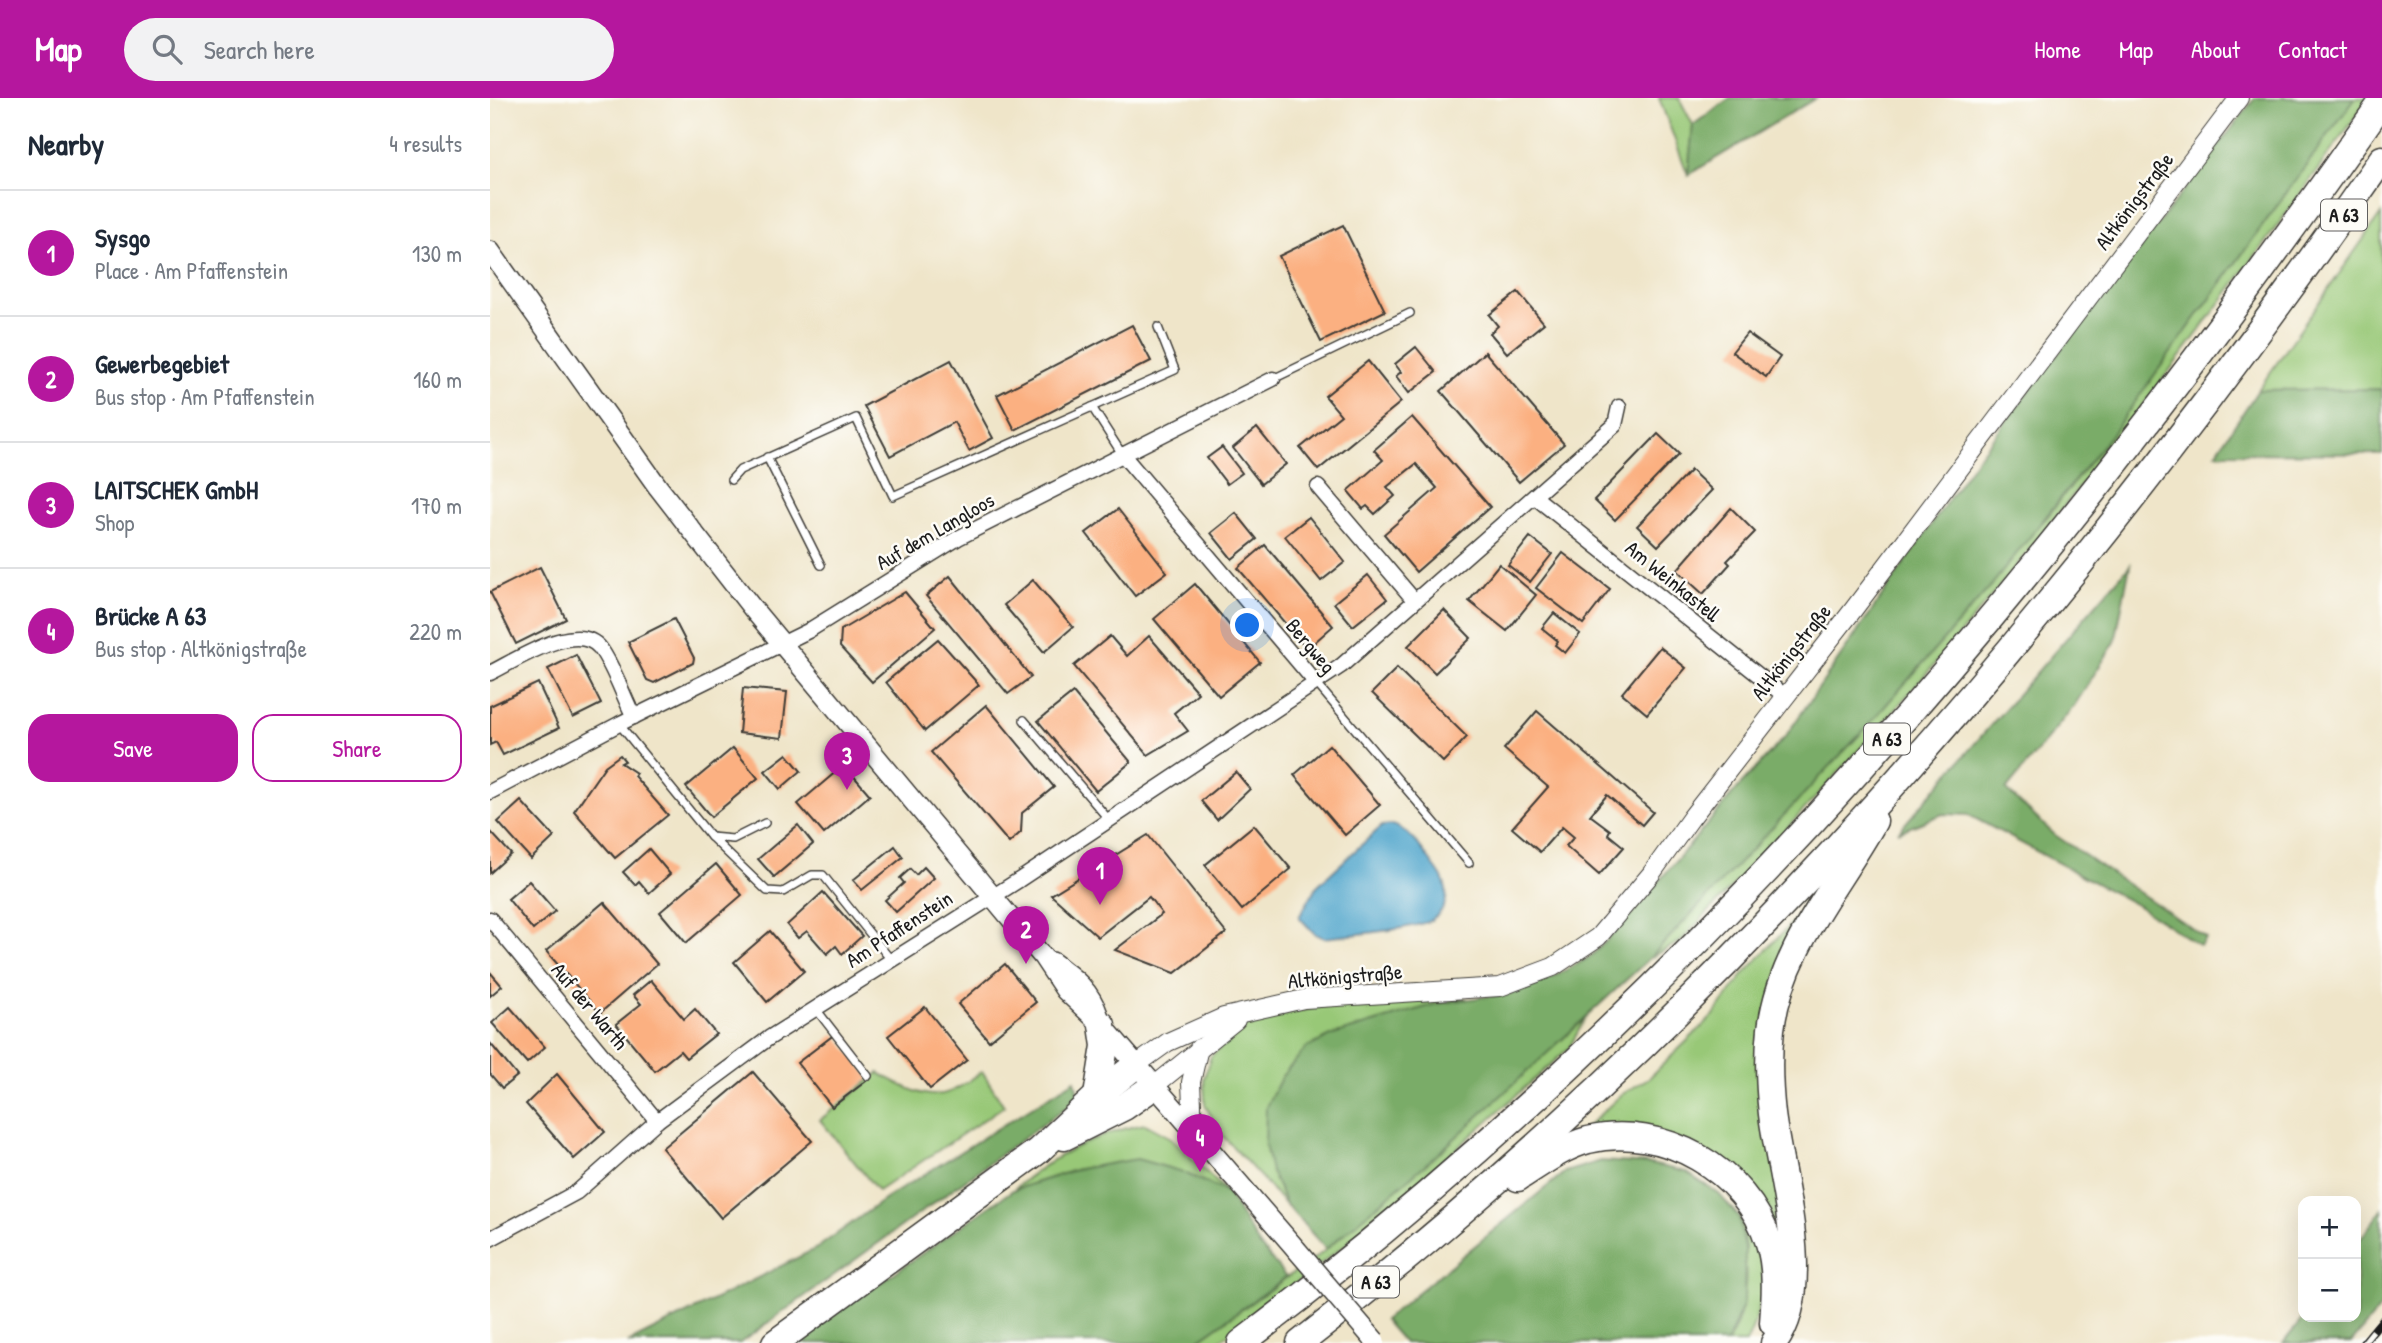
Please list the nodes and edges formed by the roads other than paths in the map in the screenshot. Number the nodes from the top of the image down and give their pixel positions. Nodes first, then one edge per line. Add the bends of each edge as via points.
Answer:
1 (2239, 98) edge
2 (2382, 102) edge
3 (2382, 159) edge
4 (490, 251) edge
5 (1410, 313) dead end
6 (1158, 327) dead end
7 (1273, 379) joint
8 (1092, 407) junction
9 (1619, 407) dead end
10 (1122, 454) junction
11 (767, 457) junction
12 (731, 481) dead end
13 (1318, 488) dead end
14 (1535, 497) junction
15 (821, 565) dead end
16 (1414, 600) junction
17 (782, 645) junction
18 (490, 673) edge
19 (1316, 683) junction
20 (1786, 697) junction
21 (634, 717) junction
22 (1024, 720) dead end
23 (620, 724) junction
24 (1895, 783) junction
25 (490, 792) edge
26 (1110, 821) junction
27 (765, 823) dead end
28 (711, 837) junction
29 (1469, 863) dead end
30 (992, 896) junction
31 (490, 919) edge
32 (891, 960) junction
33 (816, 1008) junction
34 (1245, 1014) junction
35 (1102, 1025) junction
36 (1199, 1048) junction
37 (1136, 1065) junction
38 (868, 1076) dead end
39 (1154, 1086) junction
40 (1097, 1096) junction
41 (657, 1121) junction
42 (1193, 1129) junction
43 (1038, 1151) junction
44 (1452, 1221) junction
45 (490, 1239) edge
46 (1376, 1342) edge
47 (775, 1343) edge
48 (1241, 1343) edge
49 (1300, 1343) edge
50 (1773, 1343) edge

1 - 20 street, Altkönigstraße
2 - 48 highway, A 63 via 2278,251 2131,446 1850,781 1726,914 1579,1059 1433,1192
3 - 24 highway, A 63 via 2305,270 2148,478
4 - 17 main road via 658,487
5 - 7 lane
6 - 8 lane via 1175,370
7 - 10 street, Auf dem Langloos
8 - 10 lane
8 - 11 lane via 893,496 856,418
9 - 14 street via 1615,425
10 - 17 street, Auf dem Langloos via 958,538
10 - 19 street, Bergweg
11 - 12 lane via 740,470
11 - 15 lane
13 - 16 street
14 - 16 street
14 - 20 street, Am Weinkastell
16 - 19 street, Am Pfaffenstein
17 - 21 street, Auf dem Langloos
17 - 30 main road
18 - 21 street via 562,638 591,641 599,648
19 - 26 street, Am Pfaffenstein
19 - 29 lane, Bergweg
20 - 34 street, Altkönigstraße via 1616,918 1587,945 1553,967 1489,988 1304,999
21 - 23 street, Auf dem Langloos
22 - 26 lane
23 - 25 street, Auf dem Langloos
23 - 28 lane
24 - 44 highway, A 63 via 1747,942 1613,1074
24 - 50 highway via 1851,861 1810,920 1778,993 1771,1030 1772,1112 1793,1264 1788,1315
26 - 30 street, Am Pfaffenstein
27 - 28 lane via 733,839
28 - 32 lane via 767,891 783,892 812,875 823,875
30 - 32 street, Am Pfaffenstein
30 - 35 main road via 1065,990
31 - 41 street, Auf der Warth
32 - 33 street, Am Pfaffenstein
33 - 38 lane
33 - 41 street, Am Pfaffenstein
34 - 36 street, Altkönigstraße
34 - 37 street, Altkönigstraße via 1182,1034
35 - 37 main road
35 - 40 highway via 1105,1046
36 - 39 street, Altkönigstraße
36 - 42 street via 1191,1082
37 - 39 main road
37 - 40 highway
39 - 42 main road
39 - 43 highway via 1124,1107
40 - 43 highway
41 - 45 street, Am Pfaffenstein via 577,1192
42 - 46 main road, bridge
43 - 47 highway
44 - 49 highway, A 63
44 - 50 highway via 1558,1152 1586,1140 1633,1136 1672,1144 1704,1161 1743,1194 1764,1227 1774,1269

